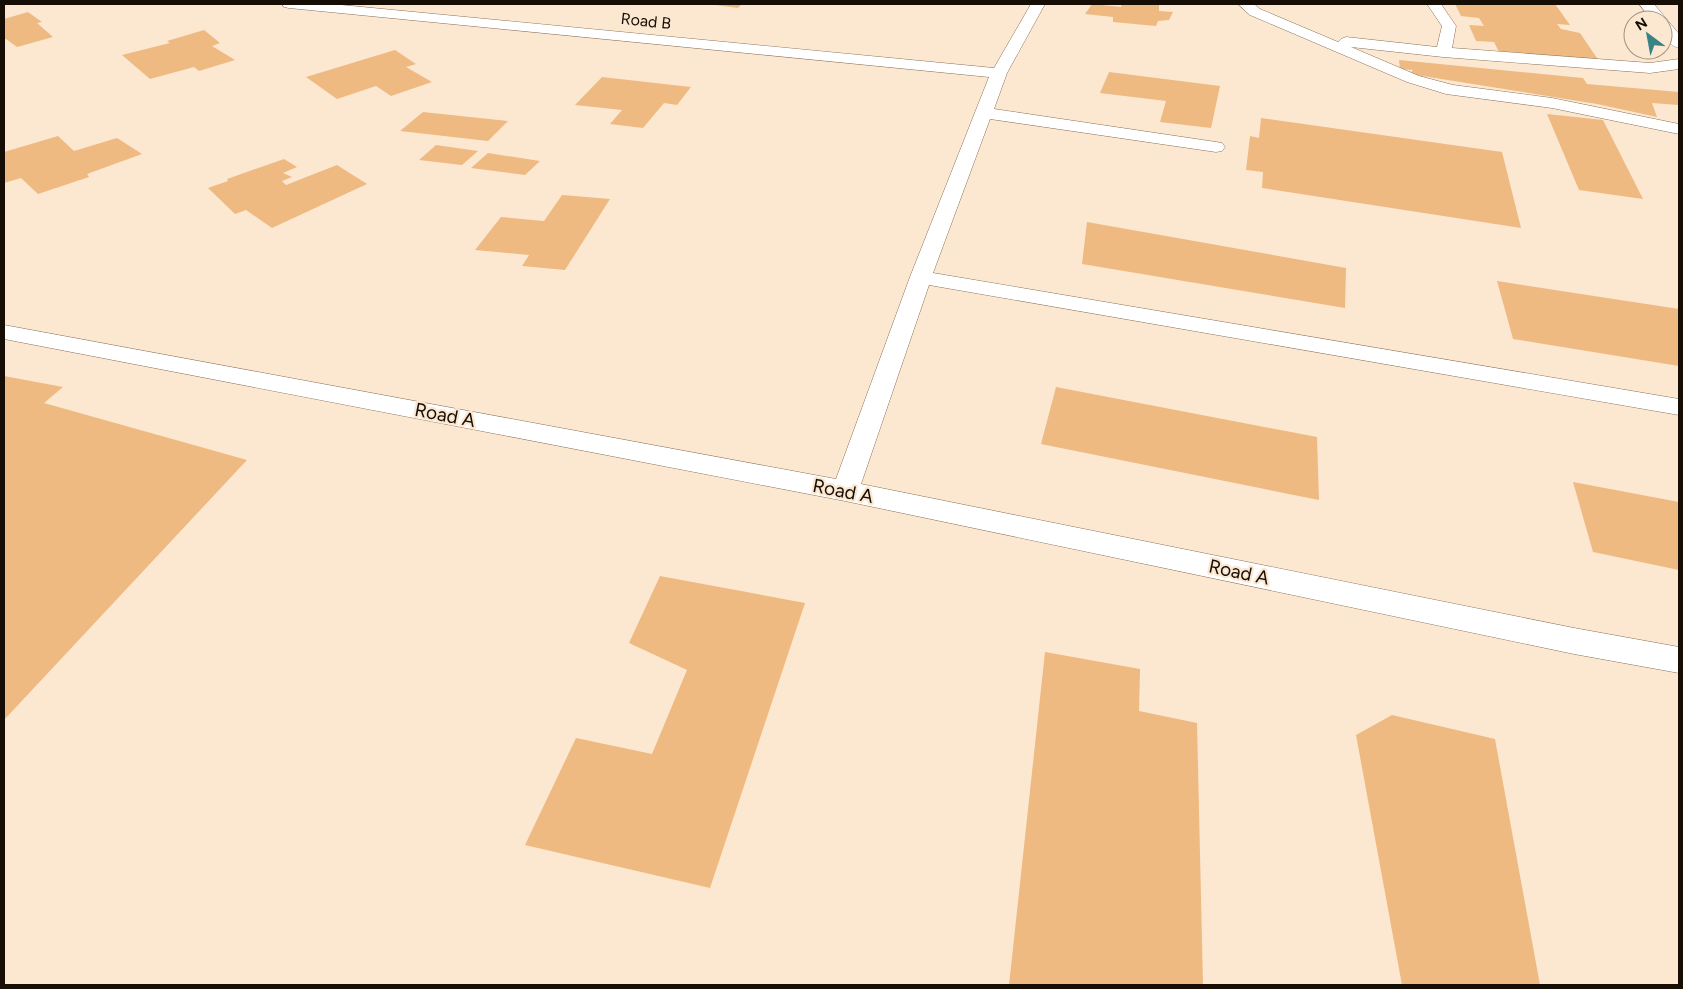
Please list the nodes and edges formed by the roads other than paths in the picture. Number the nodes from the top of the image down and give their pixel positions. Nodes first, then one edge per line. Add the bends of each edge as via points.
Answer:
1 (289, 4) edge
2 (1038, 4) edge
3 (1245, 4) edge
4 (1434, 4) edge
5 (1320, 39) junction
6 (1443, 52) junction
7 (1679, 64) edge
8 (999, 73) junction
9 (984, 113) junction
10 (1679, 129) edge
11 (1216, 147) dead end
12 (921, 277) junction
13 (4, 332) edge
14 (1679, 407) edge
15 (845, 491) junction
16 (1679, 660) edge

1 - 8 street, Road B
2 - 8 street
3 - 5 street via 1255,12
4 - 6 street via 1449,26
5 - 6 street
5 - 10 street via 1413,79 1452,90 1552,103
6 - 7 street via 1650,68
8 - 9 street
9 - 11 street
9 - 12 street
12 - 14 street
12 - 15 street
13 - 15 street, Road A
15 - 16 street, Road A

